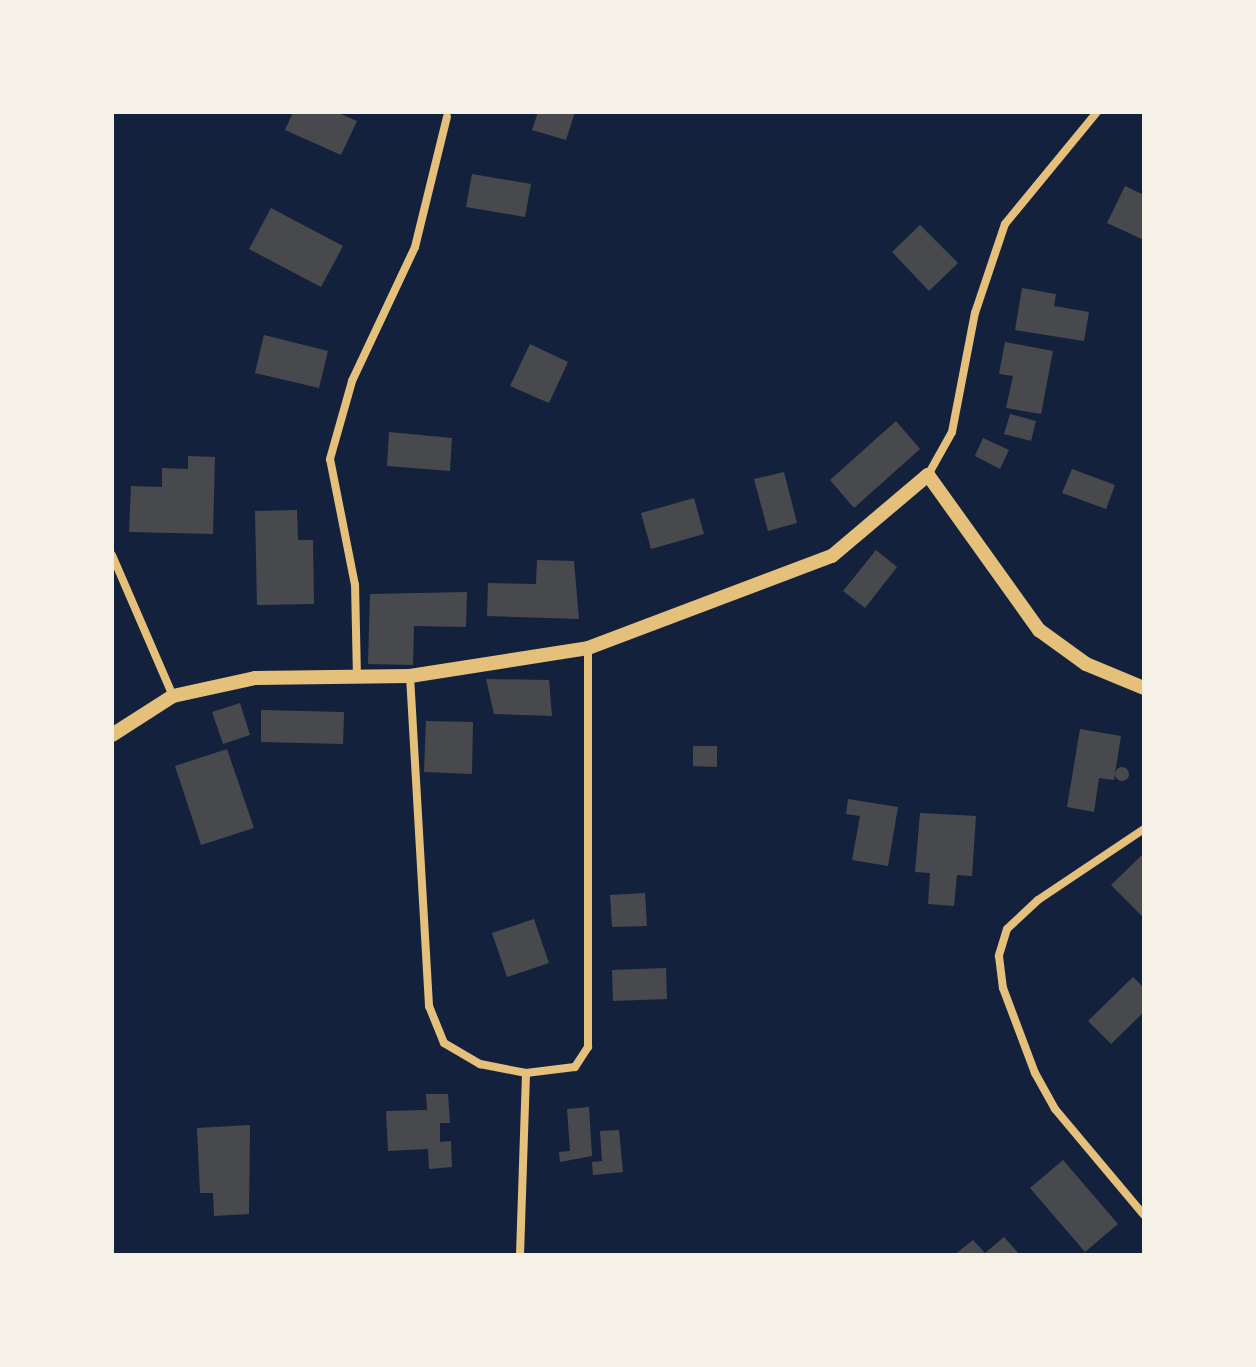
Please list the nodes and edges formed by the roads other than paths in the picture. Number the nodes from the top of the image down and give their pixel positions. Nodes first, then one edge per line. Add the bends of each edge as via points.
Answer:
1 (1097, 112) edge
2 (447, 117) dead end
3 (928, 475) junction
4 (112, 555) edge
5 (588, 648) junction
6 (410, 676) junction
7 (357, 678) junction
8 (1144, 688) edge
9 (173, 696) junction
10 (112, 735) edge
11 (1144, 829) edge
12 (526, 1073) junction
13 (1144, 1215) edge
14 (520, 1255) edge

1 - 3 street via 1005,224 975,313 952,432
2 - 7 street via 415,247 352,381 330,459 355,585
3 - 5 street via 832,556
3 - 8 street via 1039,630 1086,664
4 - 9 street
5 - 6 street
5 - 12 street via 588,1047 575,1067
6 - 7 street
6 - 12 street via 429,1006 444,1043 480,1064
7 - 9 street via 255,678
9 - 10 street
11 - 13 street via 1038,900 1007,929 999,956 1003,988 1035,1073 1055,1109
12 - 14 street

